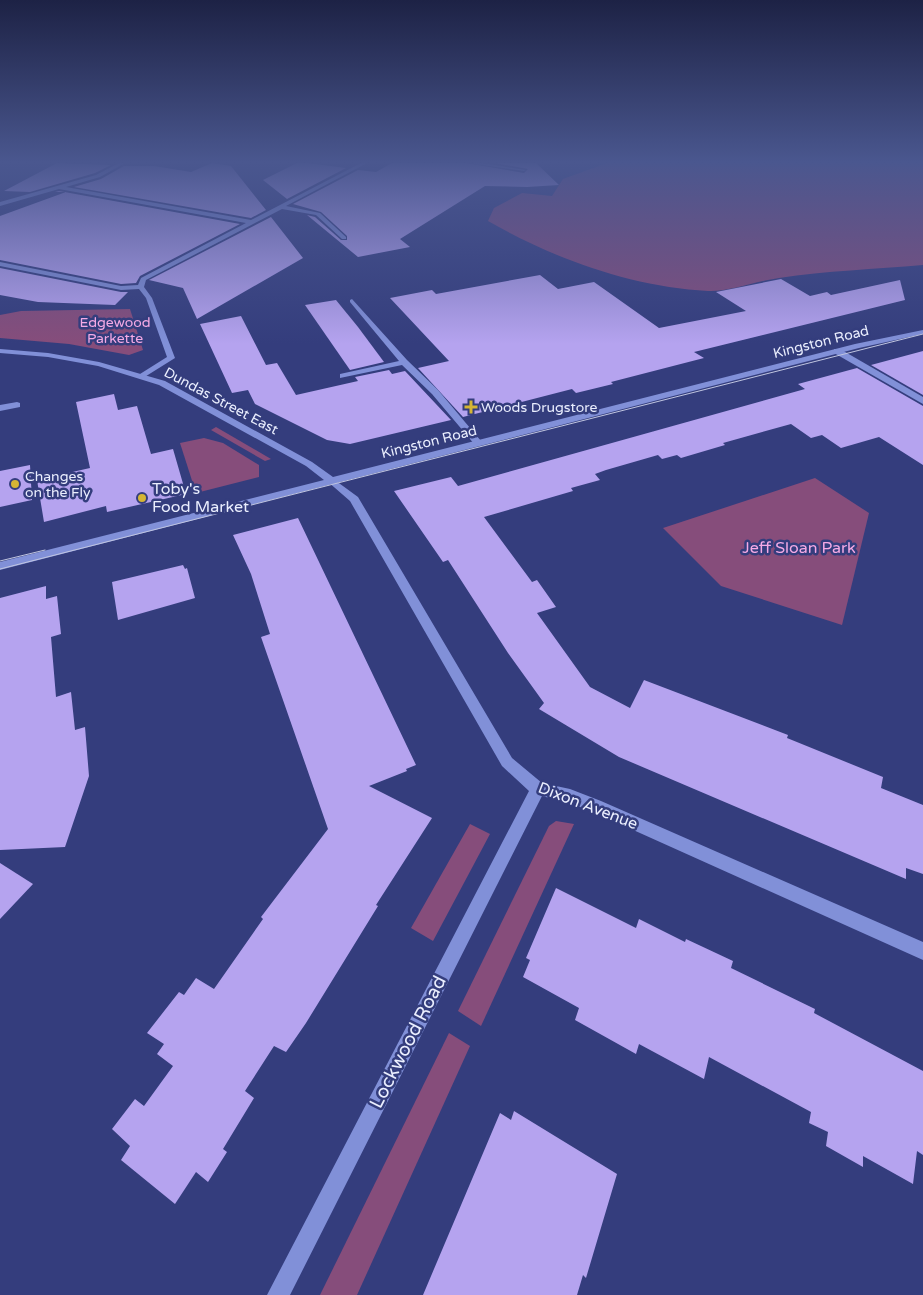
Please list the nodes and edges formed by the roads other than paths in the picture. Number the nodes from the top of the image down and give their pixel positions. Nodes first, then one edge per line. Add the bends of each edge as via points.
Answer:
1 (249, 223) edge
2 (328, 223) edge
3 (344, 238) dead end
4 (0, 264) edge
5 (141, 287) junction
6 (352, 301) dead end
7 (923, 332) edge
8 (0, 351) edge
9 (837, 352) junction
10 (404, 362) junction
11 (143, 376) junction
12 (343, 376) dead end
13 (923, 401) edge
14 (17, 405) dead end
15 (0, 408) edge
16 (478, 443) junction
17 (332, 481) junction
18 (0, 566) edge
19 (538, 789) junction
20 (923, 951) edge
21 (278, 1295) edge

1 - 5 street via 142,279
2 - 3 street
4 - 5 street via 121,288
5 - 11 street via 149,298 171,358
6 - 10 street
7 - 9 street, Kingston Road
8 - 11 street, Dundas Street East via 72,359
9 - 13 street
9 - 16 street, Kingston Road
10 - 12 street
10 - 16 street via 435,392
11 - 17 street, Dundas Street East via 180,392 309,464
14 - 15 street
16 - 17 street, Kingston Road
17 - 18 street, Kingston Road
17 - 19 street, Dixon Avenue via 354,499 507,762
19 - 20 street, Dixon Avenue via 596,806
19 - 21 street, Lockwood Road

